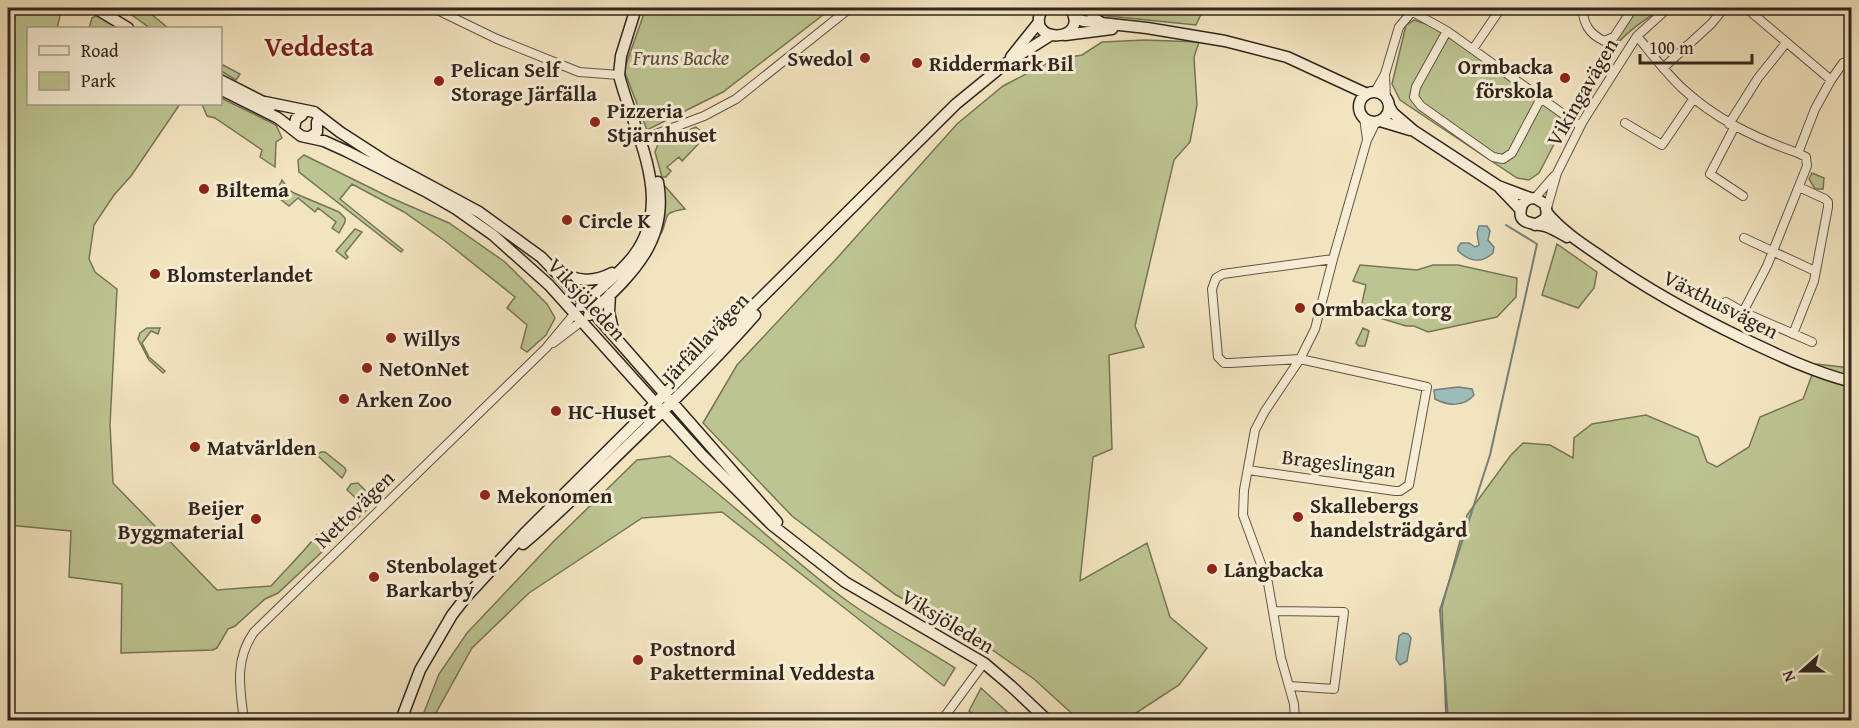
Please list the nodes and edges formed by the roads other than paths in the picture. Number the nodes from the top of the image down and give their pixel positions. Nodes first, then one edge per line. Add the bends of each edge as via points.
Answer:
1 (95, 8) edge
2 (433, 8) edge
3 (636, 8) edge
4 (850, 8) edge
5 (1043, 8) edge
6 (1089, 8) edge
7 (1502, 8) edge
8 (1582, 8) edge
9 (1632, 8) edge
10 (1668, 8) edge
11 (1724, 8) edge
12 (1746, 8) edge
13 (1413, 9) edge
14 (1073, 11) edge
15 (1039, 22) junction
16 (1102, 24) junction
17 (123, 27) edge
18 (1127, 27) junction
19 (1447, 31) junction
20 (1051, 35) junction
21 (1064, 35) junction
22 (1637, 36) junction
23 (1786, 43) junction
24 (1473, 50) junction
25 (1843, 63) dead end
26 (1005, 64) junction
27 (1663, 68) junction
28 (1385, 74) junction
29 (619, 75) junction
30 (1831, 80) junction
31 (222, 81) edge
32 (1338, 82) junction
33 (222, 90) edge
34 (1371, 93) junction
35 (1541, 98) junction
36 (1694, 98) junction
37 (266, 102) junction
38 (1387, 102) junction
39 (1359, 108) junction
40 (303, 115) junction
41 (1364, 118) junction
42 (1378, 121) junction
43 (317, 122) junction
44 (1625, 123) dead end
45 (1732, 125) junction
46 (1580, 126) junction
47 (294, 129) junction
48 (1414, 131) junction
49 (310, 137) junction
50 (640, 140) junction
51 (1367, 140) junction
52 (1797, 153) junction
53 (388, 163) junction
54 (1557, 173) junction
55 (1498, 186) junction
56 (1799, 188) junction
57 (1743, 196) dead end
58 (1533, 198) junction
59 (1520, 209) junction
60 (1547, 210) junction
61 (1535, 225) junction
62 (1744, 238) dead end
63 (1582, 244) junction
64 (1773, 251) junction
65 (1332, 259) junction
66 (623, 267) junction
67 (555, 271) junction
68 (1815, 271) junction
69 (610, 294) junction
70 (1726, 302) dead end
71 (588, 307) junction
72 (1743, 312) junction
73 (578, 317) junction
74 (1793, 334) junction
75 (615, 337) junction
76 (1812, 342) dead end
77 (1300, 359) junction
78 (1851, 382) edge
79 (668, 397) junction
80 (658, 407) junction
81 (1248, 470) junction
82 (794, 542) junction
83 (1274, 611) junction
84 (984, 663) junction
85 (1289, 686) junction
86 (244, 720) edge
87 (401, 720) edge
88 (942, 720) edge
89 (1047, 720) edge
90 (1295, 720) edge

1 - 17 street
2 - 29 street via 579,72
3 - 29 street
4 - 50 street via 736,99
5 - 15 street
6 - 16 street
7 - 24 street
8 - 9 street via 1585,26 1604,41 1614,37
10 - 22 street, Vikingavägen
11 - 27 street
12 - 23 street
13 - 19 street
13 - 28 street via 1399,27
14 - 16 street via 1083,21
14 - 21 street via 1073,26
15 - 20 street
15 - 26 street, Järfällavägen
16 - 18 street
18 - 21 street
18 - 32 street via 1225,41 1287,57
19 - 24 street
19 - 35 street via 1416,87 1414,97 1421,106 1493,157 1503,159 1512,153
20 - 21 street
20 - 26 street, Järfällavägen
22 - 27 street
22 - 46 street, Vikingavägen
23 - 30 street
23 - 45 street via 1758,78
24 - 35 street
25 - 30 street
26 - 79 street, Järfällavägen via 894,164
27 - 36 street
28 - 34 street
28 - 38 street
29 - 50 street
30 - 52 street
31 - 37 street, Viksjöleden
32 - 34 street
32 - 39 street
33 - 47 street
34 - 38 street
34 - 39 street via 1361,99
35 - 46 street
36 - 44 street via 1662,145
36 - 45 street
37 - 40 street, Viksjöleden via 280,111
37 - 53 street, Viksjöleden via 314,112
38 - 42 street via 1386,115
38 - 48 street
39 - 41 street
40 - 43 street
40 - 47 street via 296,119
41 - 42 street
41 - 51 street
42 - 48 street
42 - 51 street
43 - 49 street via 318,131
43 - 53 street, Viksjöleden via 343,142
45 - 52 street
45 - 57 street via 1710,174
46 - 54 street, Vikingavägen
47 - 49 street via 301,136
48 - 55 street
49 - 73 street, Viksjöleden via 425,191 475,222 528,265
50 - 66 street via 651,180 652,206 645,235
50 - 69 street via 651,157 657,179 659,218 645,255
51 - 65 street
52 - 56 street via 1808,161
53 - 67 street, Viksjöleden via 479,212
54 - 58 street, Vikingavägen
54 - 60 street, Vikingavägen
55 - 58 street
55 - 59 street
56 - 64 street
56 - 68 street via 1828,202
58 - 59 street
58 - 60 street via 1543,201
59 - 61 street via 1522,218
60 - 61 street via 1545,219
60 - 63 street, Växthusvägen
61 - 63 street, Växthusvägen
62 - 64 street
63 - 78 street, Växthusvägen via 1639,284 1700,317 1818,373
64 - 68 street
64 - 72 street
65 - 77 street via 1315,329
65 - 77 street via 1223,274 1214,281 1216,353 1220,360 1230,363
66 - 67 street via 589,280
66 - 71 street
67 - 71 street, Viksjöleden
68 - 74 street
69 - 71 street
69 - 75 street via 609,312
70 - 72 street
71 - 73 street
71 - 75 street, Viksjöleden
72 - 74 street
73 - 80 street, Viksjöleden
73 - 86 street, Nettovägen via 566,322 546,348 254,632 240,662
74 - 76 street
75 - 79 street, Viksjöleden
77 - 81 street via 1255,430
77 - 81 street, Brageslingan via 1427,387 1408,485 1400,491
79 - 80 street, Järfällavägen
79 - 82 street, Viksjöleden
80 - 82 street, Viksjöleden via 730,485
80 - 87 street, Järfällavägen via 526,532 452,615 420,670
81 - 83 street via 1243,515
82 - 84 street, Viksjöleden via 845,582
83 - 85 street
83 - 85 street via 1344,612 1334,689
84 - 88 street
84 - 89 street, Viksjöleden
85 - 90 street

